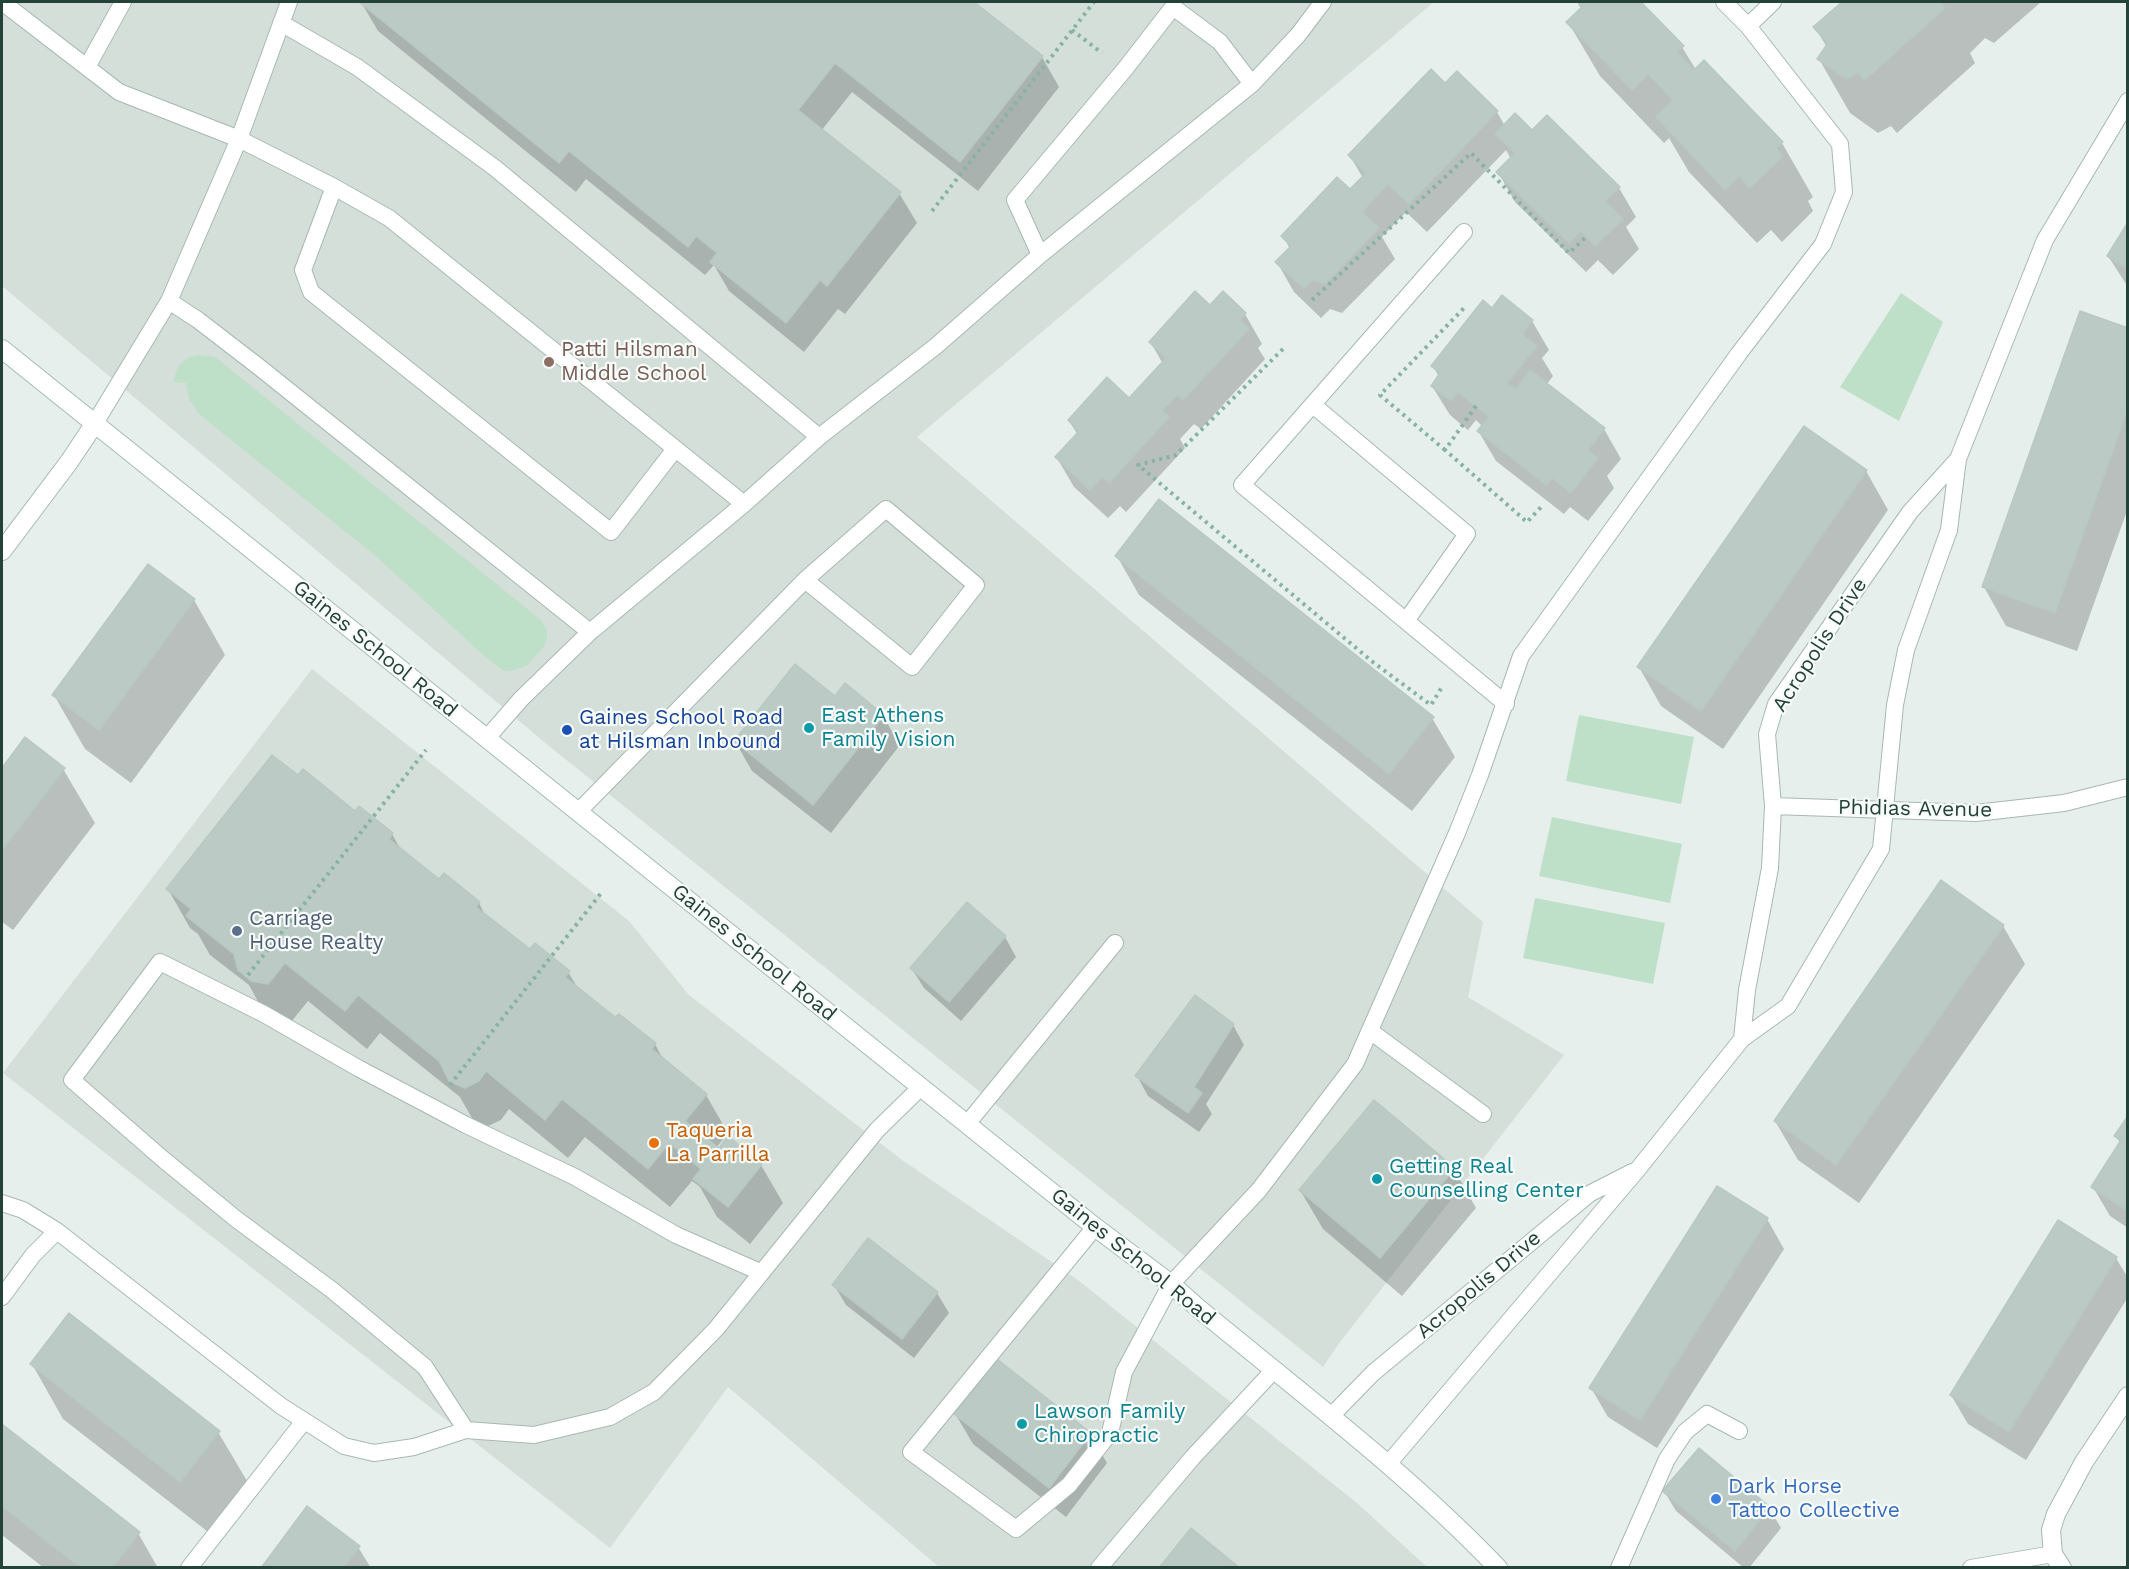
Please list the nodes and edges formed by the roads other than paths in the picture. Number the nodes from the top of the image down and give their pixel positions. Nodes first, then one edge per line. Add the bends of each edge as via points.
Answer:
1 (2, 2) edge
2 (123, 2) edge
3 (289, 2) edge
4 (1323, 2) edge
5 (1724, 2) edge
6 (1773, 2) edge
7 (281, 23) junction
8 (1748, 26) junction
9 (87, 67) junction
10 (1252, 84) junction
11 (2127, 101) edge
12 (239, 139) junction
13 (334, 187) junction
14 (1464, 232) dead end
15 (1040, 255) junction
16 (169, 301) junction
17 (2, 349) edge
18 (1313, 405) junction
19 (95, 423) junction
20 (819, 437) junction
21 (675, 449) junction
22 (1958, 459) junction
23 (744, 504) junction
24 (2, 551) edge
25 (805, 580) junction
26 (1406, 621) junction
27 (590, 632) junction
28 (1506, 704) junction
29 (487, 738) junction
30 (2127, 788) edge
31 (1773, 806) junction
32 (1886, 810) junction
33 (578, 812) junction
34 (1115, 943) dead end
35 (1370, 1031) junction
36 (1742, 1039) junction
37 (921, 1087) junction
38 (1483, 1114) dead end
39 (967, 1124) junction
40 (1638, 1169) junction
41 (2, 1203) edge
42 (1095, 1227) junction
43 (57, 1231) junction
44 (760, 1272) junction
45 (1171, 1284) junction
46 (2, 1297) edge
47 (1274, 1370) junction
48 (2127, 1396) edge
49 (1330, 1416) junction
50 (304, 1421) junction
51 (466, 1430) junction
52 (1739, 1431) dead end
53 (1388, 1464) junction
54 (2057, 1561) edge
55 (189, 1568) edge
56 (1099, 1568) edge
57 (1498, 1568) edge
58 (1619, 1568) edge
59 (1971, 1568) edge

1 - 9 lane
2 - 9 lane
3 - 7 lane
4 - 10 lane
5 - 8 lane
6 - 8 lane
7 - 12 lane
7 - 20 lane via 357,67 495,168
8 - 28 lane via 1840,144 1844,192 1823,243 1521,656
9 - 12 lane via 119,92
10 - 15 lane
10 - 15 lane via 1220,42 1173,7 1015,200
11 - 22 lane, Acropolis Drive via 2045,240
12 - 13 lane
12 - 16 lane
13 - 21 lane via 389,218
13 - 21 lane via 303,270 312,292 611,532
14 - 18 lane
15 - 20 lane via 936,346
16 - 19 lane
16 - 27 lane via 259,367
17 - 19 main road, Gaines School Road
18 - 26 lane via 1467,534
18 - 26 lane via 1242,485
19 - 24 main road
19 - 29 main road, Gaines School Road
20 - 23 lane
21 - 23 lane
22 - 31 lane, Acropolis Drive via 1910,512 1776,704 1767,734
22 - 32 lane, Acropolis Drive via 1949,530 1906,650 1895,705
23 - 27 lane
25 - 25 lane via 912,667 976,585 886,509
25 - 33 lane
26 - 28 lane
27 - 29 lane
28 - 35 lane via 1457,833
29 - 33 main road, Gaines School Road
30 - 32 lane, Phidias Avenue via 2064,803 1976,813
31 - 32 lane, Phidias Avenue
31 - 36 lane, Acropolis Drive via 1770,868
32 - 36 lane, Acropolis Drive via 1881,849 1788,1006
33 - 37 main road, Gaines School Road
34 - 39 lane
35 - 38 lane
35 - 45 lane via 1355,1064 1259,1190
36 - 40 lane, Acropolis Drive
37 - 39 main road, Gaines School Road
37 - 44 lane via 877,1130
39 - 42 main road, Gaines School Road
40 - 49 lane, Acropolis Drive via 1589,1194 1373,1374
40 - 53 lane, Acropolis Drive
41 - 43 lane via 23,1210
42 - 45 main road, Gaines School Road
42 - 45 lane via 910,1452 1016,1529 1070,1485 1110,1433 1124,1372
43 - 46 lane via 33,1255
43 - 50 lane via 280,1407
44 - 51 lane via 716,1329 654,1392 610,1417 534,1435
44 - 51 lane via 676,1235 575,1177 466,1125 160,962 72,1080 236,1219 332,1290 425,1367
45 - 47 main road, Gaines School Road
47 - 49 main road, Gaines School Road
47 - 56 lane via 1193,1457
48 - 54 main road via 2056,1514 2051,1530
49 - 53 main road, Gaines School Road
50 - 51 lane via 344,1446 374,1453 414,1447
50 - 55 lane
52 - 58 lane via 1707,1414 1685,1432 1667,1459
53 - 57 main road, Gaines School Road
54 - 59 lane

